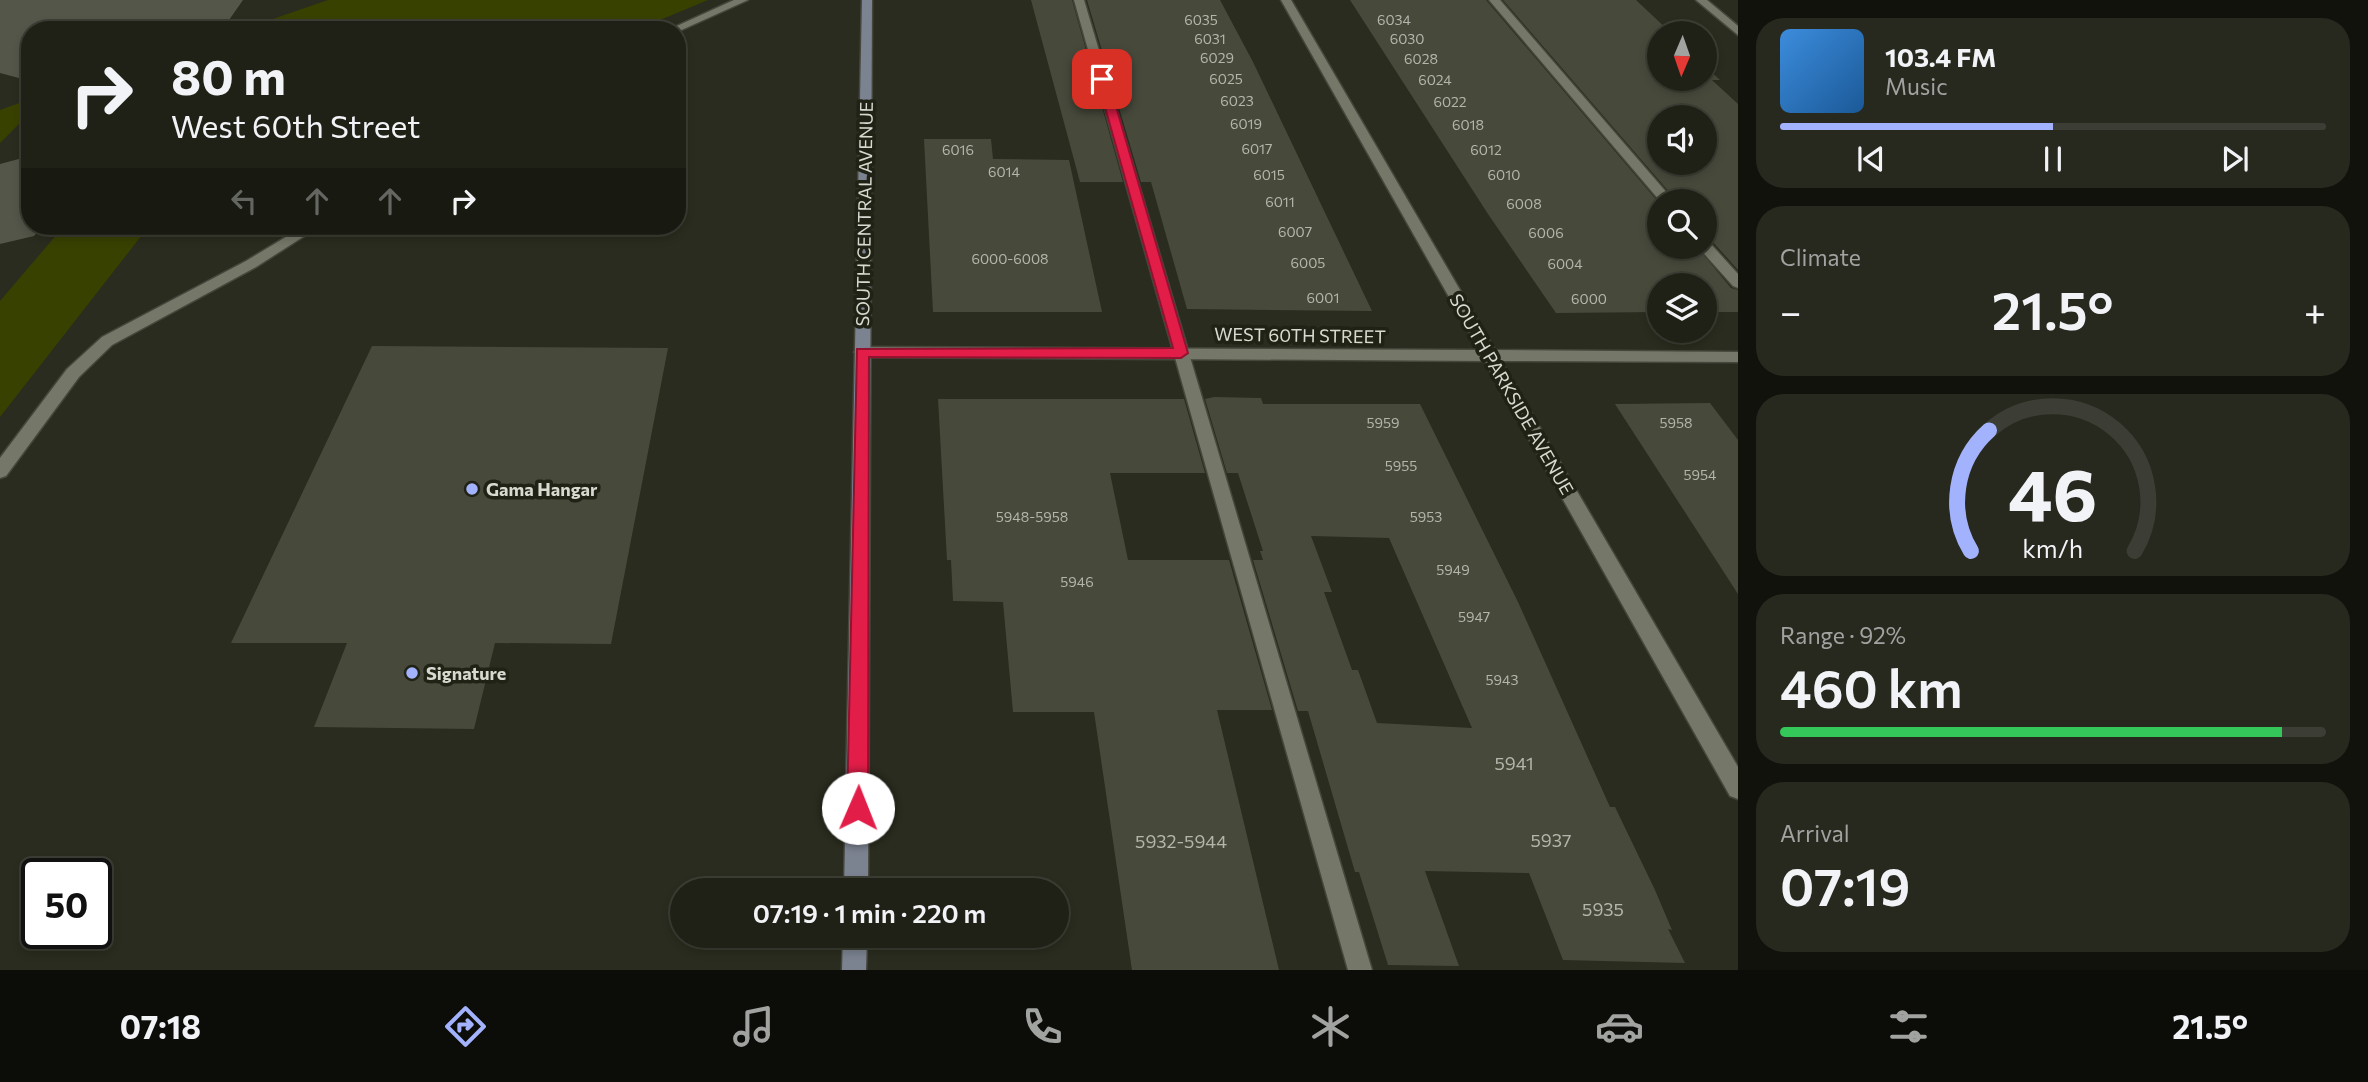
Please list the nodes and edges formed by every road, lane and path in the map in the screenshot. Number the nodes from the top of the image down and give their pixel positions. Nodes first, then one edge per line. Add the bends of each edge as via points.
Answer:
1 (743, 0) edge
2 (867, 0) edge
3 (1079, 0) edge
4 (1286, 0) edge
5 (1494, 0) edge
6 (1701, 0) edge
7 (686, 24) edge
8 (1738, 32) edge
9 (1657, 189) edge
10 (298, 235) edge
11 (1717, 259) edge
12 (1738, 284) edge
13 (862, 352) junction
14 (1181, 353) junction
15 (1490, 356) junction
16 (1738, 358) edge
17 (0, 471) edge
18 (1738, 788) edge
19 (856, 878) edge
20 (855, 948) edge
21 (854, 970) edge
22 (1360, 970) edge

1 - 7 street
2 - 13 main road, SOUTH CENTRAL AVENUE
3 - 14 street
4 - 15 street, SOUTH PARKSIDE AVENUE
5 - 9 street
6 - 8 street
10 - 17 street via 107,341 73,373
11 - 12 street
13 - 14 street, WEST 60TH STREET
13 - 19 main road, SOUTH CENTRAL AVENUE
14 - 15 street, WEST 60TH STREET
14 - 22 street
15 - 16 street, WEST 60TH STREET
15 - 18 street, SOUTH PARKSIDE AVENUE
20 - 21 main road

